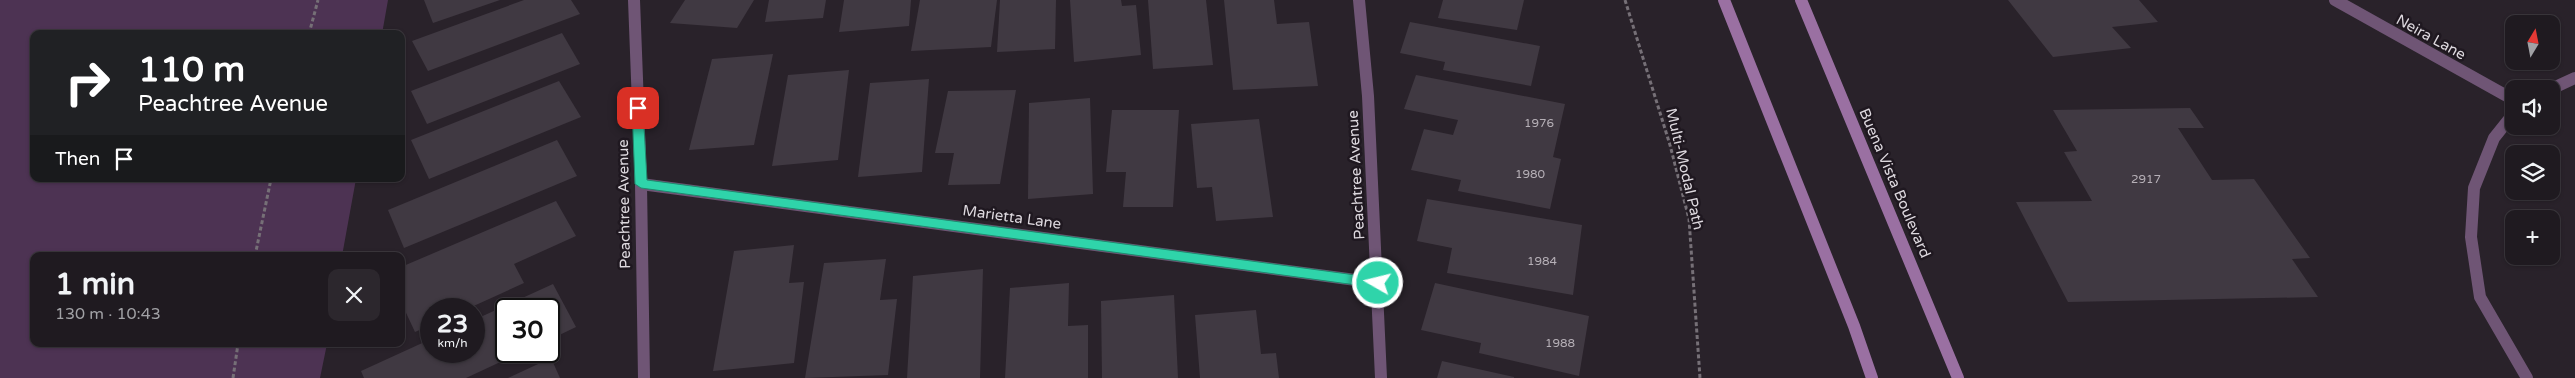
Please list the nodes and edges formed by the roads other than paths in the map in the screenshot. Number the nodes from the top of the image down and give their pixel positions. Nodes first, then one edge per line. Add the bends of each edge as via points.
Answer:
1 (634, 0) edge
2 (1359, 0) edge
3 (1724, 0) edge
4 (1801, 0) edge
5 (2335, 0) edge
6 (2575, 78) edge
7 (2560, 85) edge
8 (2505, 95) edge
9 (2505, 124) edge
10 (641, 184) junction
11 (1378, 283) junction
12 (644, 378) edge
13 (1381, 378) edge
14 (1872, 378) edge
15 (1958, 378) edge
16 (2527, 378) edge

1 - 10 street, Peachtree Avenue
2 - 11 street, Peachtree Avenue via 1368,96
3 - 14 main road
4 - 15 main road, Buena Vista Boulevard
5 - 8 street, Neira Lane
6 - 7 street
9 - 16 street via 2494,138 2474,188 2471,237 2480,297
10 - 11 street, Marietta Lane
10 - 12 street, Peachtree Avenue
11 - 13 street, Peachtree Avenue

